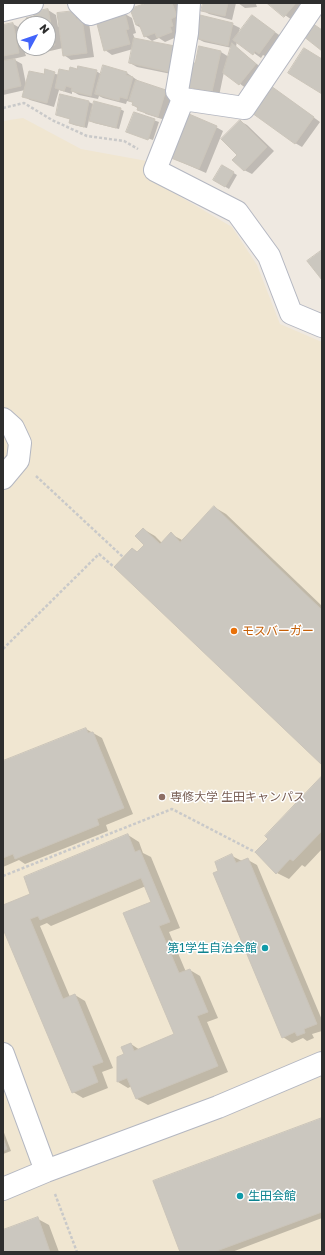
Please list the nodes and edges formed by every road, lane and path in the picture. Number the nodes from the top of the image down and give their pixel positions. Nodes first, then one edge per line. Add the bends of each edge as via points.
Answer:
1 (32, 3) edge
2 (79, 3) edge
3 (123, 3) edge
4 (189, 3) edge
5 (315, 3) edge
6 (3, 10) edge
7 (183, 99) junction
8 (3, 108) edge
9 (158, 160) junction
10 (322, 326) edge
11 (3, 419) edge
12 (18, 460) junction
13 (3, 478) edge
14 (123, 558) dead end
15 (114, 567) dead end
16 (3, 649) edge
17 (255, 852) dead end
18 (3, 876) edge
19 (3, 1054) edge
20 (322, 1063) edge
21 (46, 1171) junction
22 (3, 1188) edge
23 (77, 1252) edge

1 - 6 street
2 - 3 street via 90,14
4 - 7 street via 177,91
5 - 7 street via 244,108
7 - 9 street
8 - 9 path via 24,103 52,120 87,136 124,141
9 - 10 street via 155,170 237,212 269,256 291,313
11 - 12 street via 13,428 20,444
12 - 13 street
12 - 14 path
15 - 16 path via 99,554
17 - 18 path via 172,809
19 - 21 street
20 - 21 street via 218,1107
21 - 22 street
21 - 23 path

